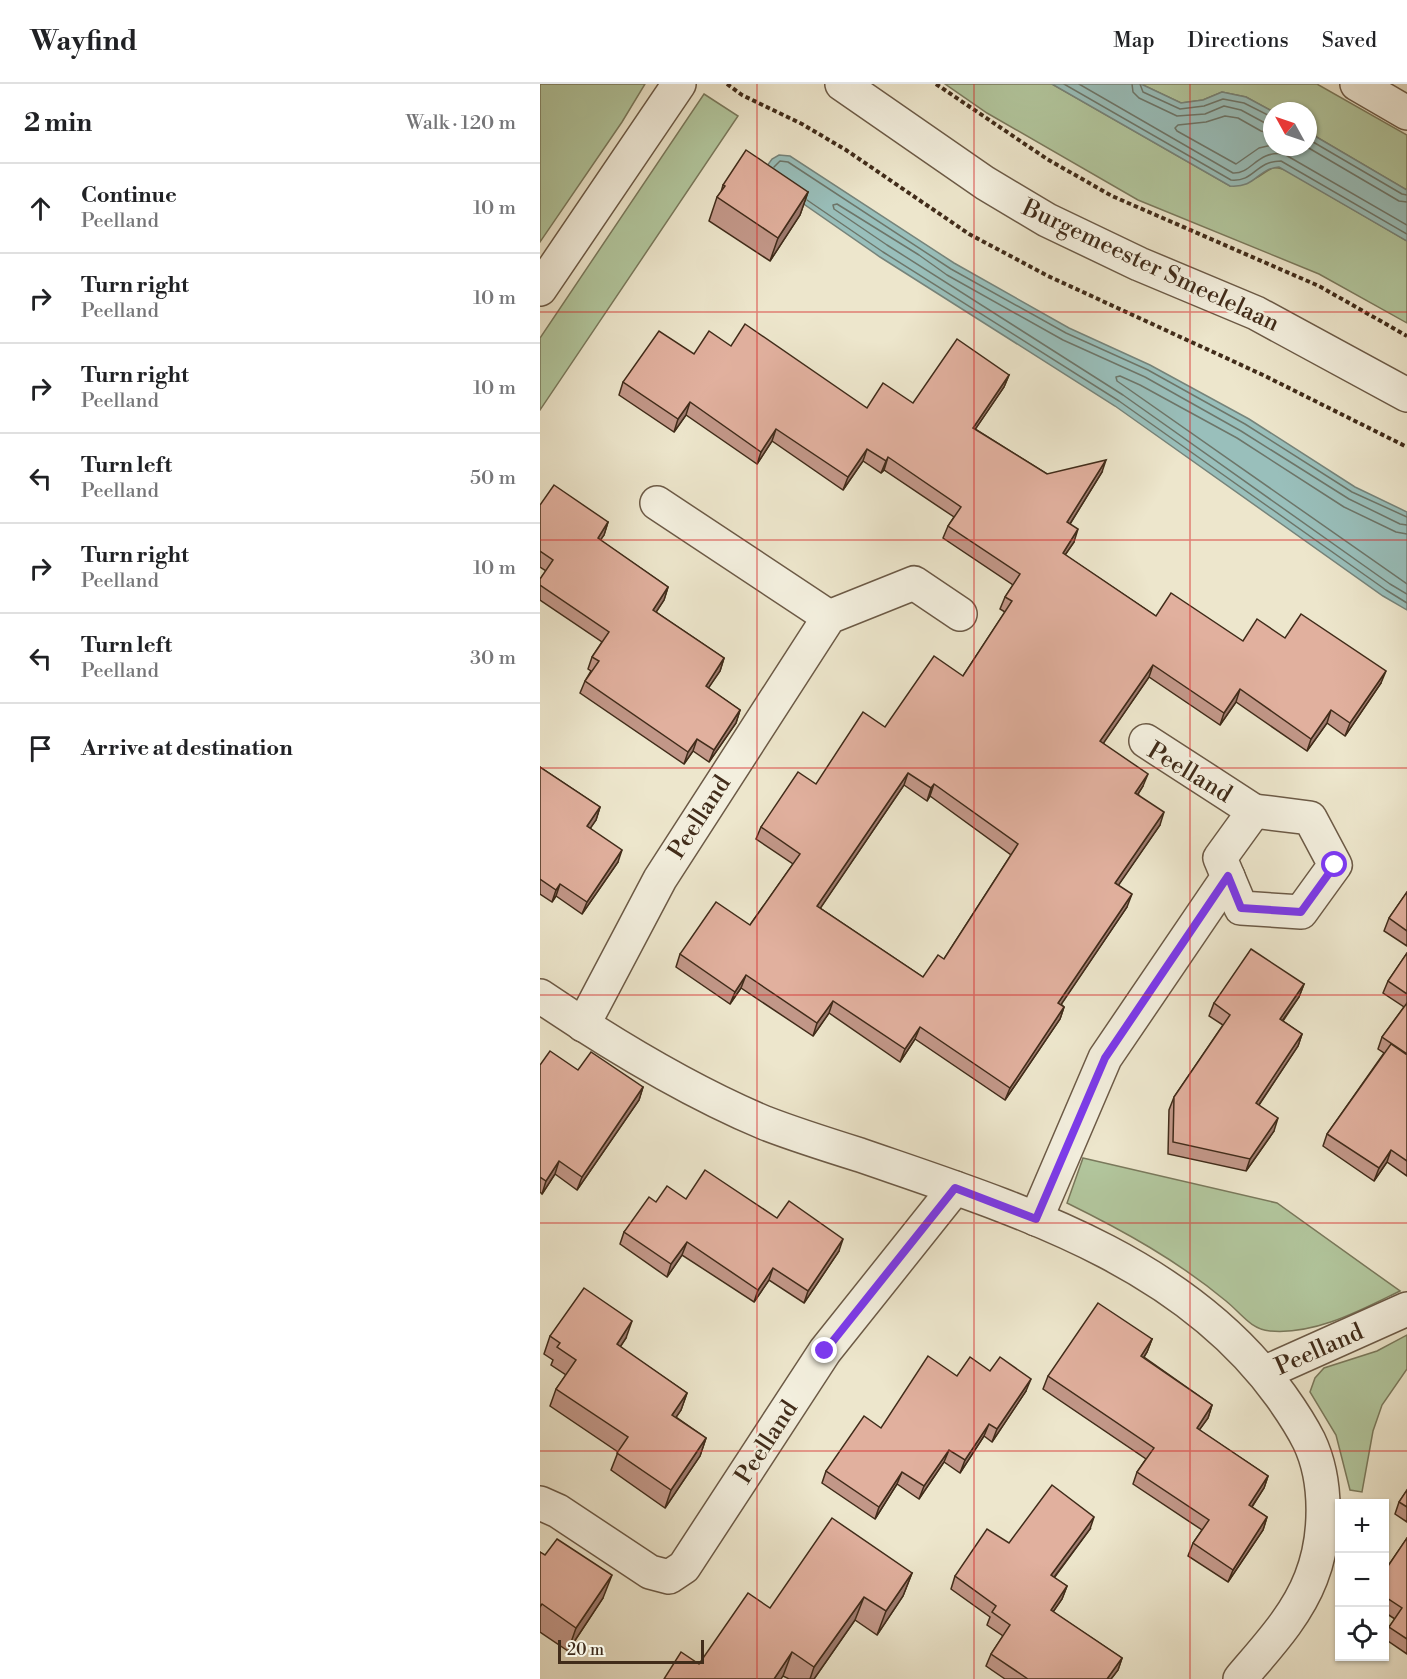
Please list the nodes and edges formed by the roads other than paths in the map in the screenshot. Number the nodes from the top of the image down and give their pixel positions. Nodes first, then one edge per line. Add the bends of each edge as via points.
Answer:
1 (680, 84) edge
2 (842, 84) edge
3 (1357, 84) edge
4 (1407, 113) edge
5 (540, 289) edge
6 (1407, 394) edge
7 (657, 503) dead end
8 (960, 614) dead end
9 (829, 617) junction
10 (1146, 741) dead end
11 (1254, 811) junction
12 (1228, 876) junction
13 (540, 996) edge
14 (583, 1025) junction
15 (955, 1188) junction
16 (1036, 1219) junction
17 (1407, 1309) edge
18 (1264, 1372) junction
19 (540, 1503) edge
20 (1241, 1679) edge

1 - 5 street
2 - 6 street, Burgemeester Smeelelaan via 985,183 1047,220 1256,313
3 - 4 street
7 - 9 street
8 - 9 street via 914,583
9 - 14 street, Peelland via 660,879
10 - 11 street, Peelland
11 - 12 street, Peelland via 1220,858
11 - 12 street, Peelland via 1310,818 1335,865 1301,912 1241,908
12 - 16 street via 1105,1058
13 - 14 street, Peelland
14 - 15 street, Peelland via 716,1102
15 - 16 street, Peelland
15 - 19 street, Peelland via 825,1351 684,1567 669,1577 650,1572
16 - 18 street, Peelland via 1141,1269 1220,1327
17 - 18 street, Peelland
18 - 20 street, Peelland via 1310,1442 1319,1473 1322,1536 1311,1578 1292,1617

